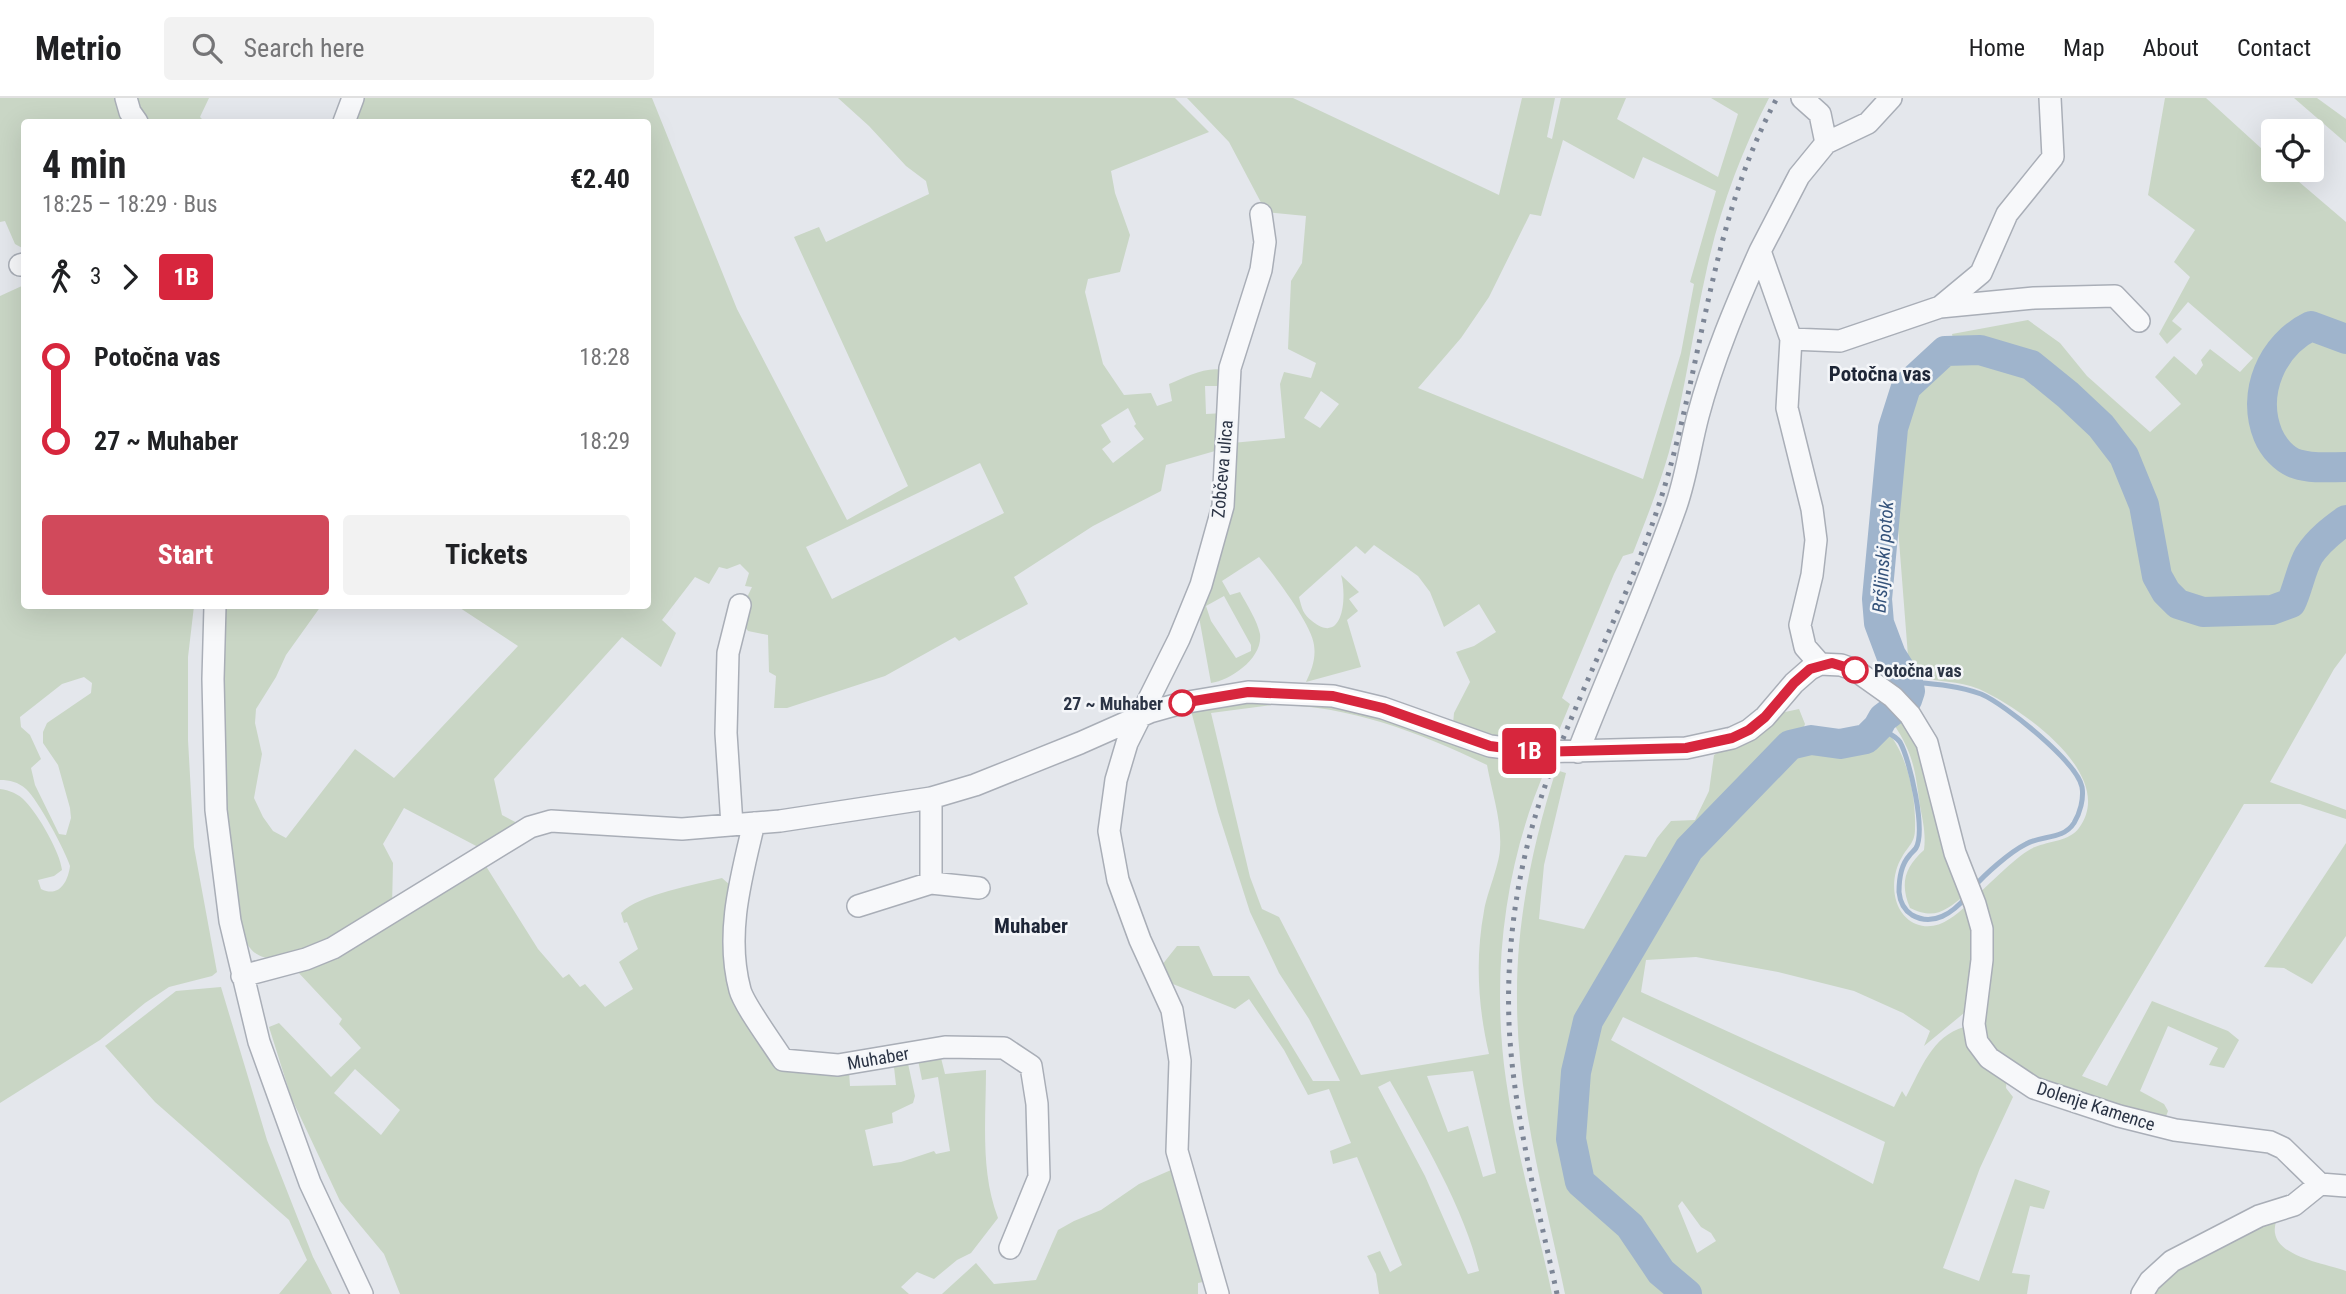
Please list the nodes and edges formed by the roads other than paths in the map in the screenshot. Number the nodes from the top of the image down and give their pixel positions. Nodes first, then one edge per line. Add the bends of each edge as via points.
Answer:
1 (126, 98) edge
2 (353, 98) edge
3 (1802, 98) edge
4 (1891, 98) edge
5 (2050, 98) edge
6 (135, 119) edge
7 (345, 119) edge
8 (1826, 143) junction
9 (1261, 214) dead end
10 (1760, 251) junction
11 (1940, 307) junction
12 (2139, 321) dead end
13 (1791, 339) junction
14 (740, 604) dead end
15 (215, 609) edge
16 (1820, 664) junction
17 (1143, 714) junction
18 (1578, 752) junction
19 (931, 798) junction
20 (754, 823) junction
21 (732, 825) junction
22 (931, 883) junction
23 (979, 888) dead end
24 (858, 906) dead end
25 (242, 976) junction
26 (2320, 1184) junction
27 (2346, 1186) edge
28 (1010, 1248) dead end
29 (362, 1294) edge
30 (1218, 1294) edge
31 (2142, 1294) edge

1 - 6 street
2 - 7 street
3 - 8 street via 1820,114
4 - 8 street via 1868,123
5 - 11 street via 2053,157 2007,214 1981,272
8 - 10 street via 1799,176
9 - 17 street, Zobčeva ulica via 1265,242 1261,270 1230,368 1223,506 1200,585
10 - 13 street
10 - 18 street via 1725,331 1676,505 1642,599
11 - 12 street via 2115,296
11 - 13 street via 1840,341
13 - 16 street via 1787,408 1816,540 1800,625 1805,647
14 - 21 street via 728,653 726,733
15 - 25 street via 216,810
16 - 18 street via 1794,683 1765,717 1732,738 1686,748
16 - 26 street, Dolenje Kamence via 1855,670 1894,697 1927,743 1955,853 1982,929 1973,1024 1977,1042 1989,1058 2034,1088 2119,1116 2175,1130 2270,1142 2283,1148
17 - 18 street via 1248,692 1333,696 1383,708 1490,746
17 - 19 street via 975,785
17 - 30 street via 1115,780 1109,831 1118,880 1172,1010 1180,1060 1177,1151
19 - 20 street
19 - 22 street
20 - 21 street
20 - 28 street, Muhaber via 732,933 740,992 783,1060 838,1066 945,1047 1004,1048 1031,1066 1039,1177
21 - 25 street via 682,829 551,821 530,827 333,948
22 - 23 street
22 - 24 street
25 - 29 street via 259,1042 310,1183
26 - 27 street
26 - 31 street via 2294,1205 2259,1216 2172,1261

